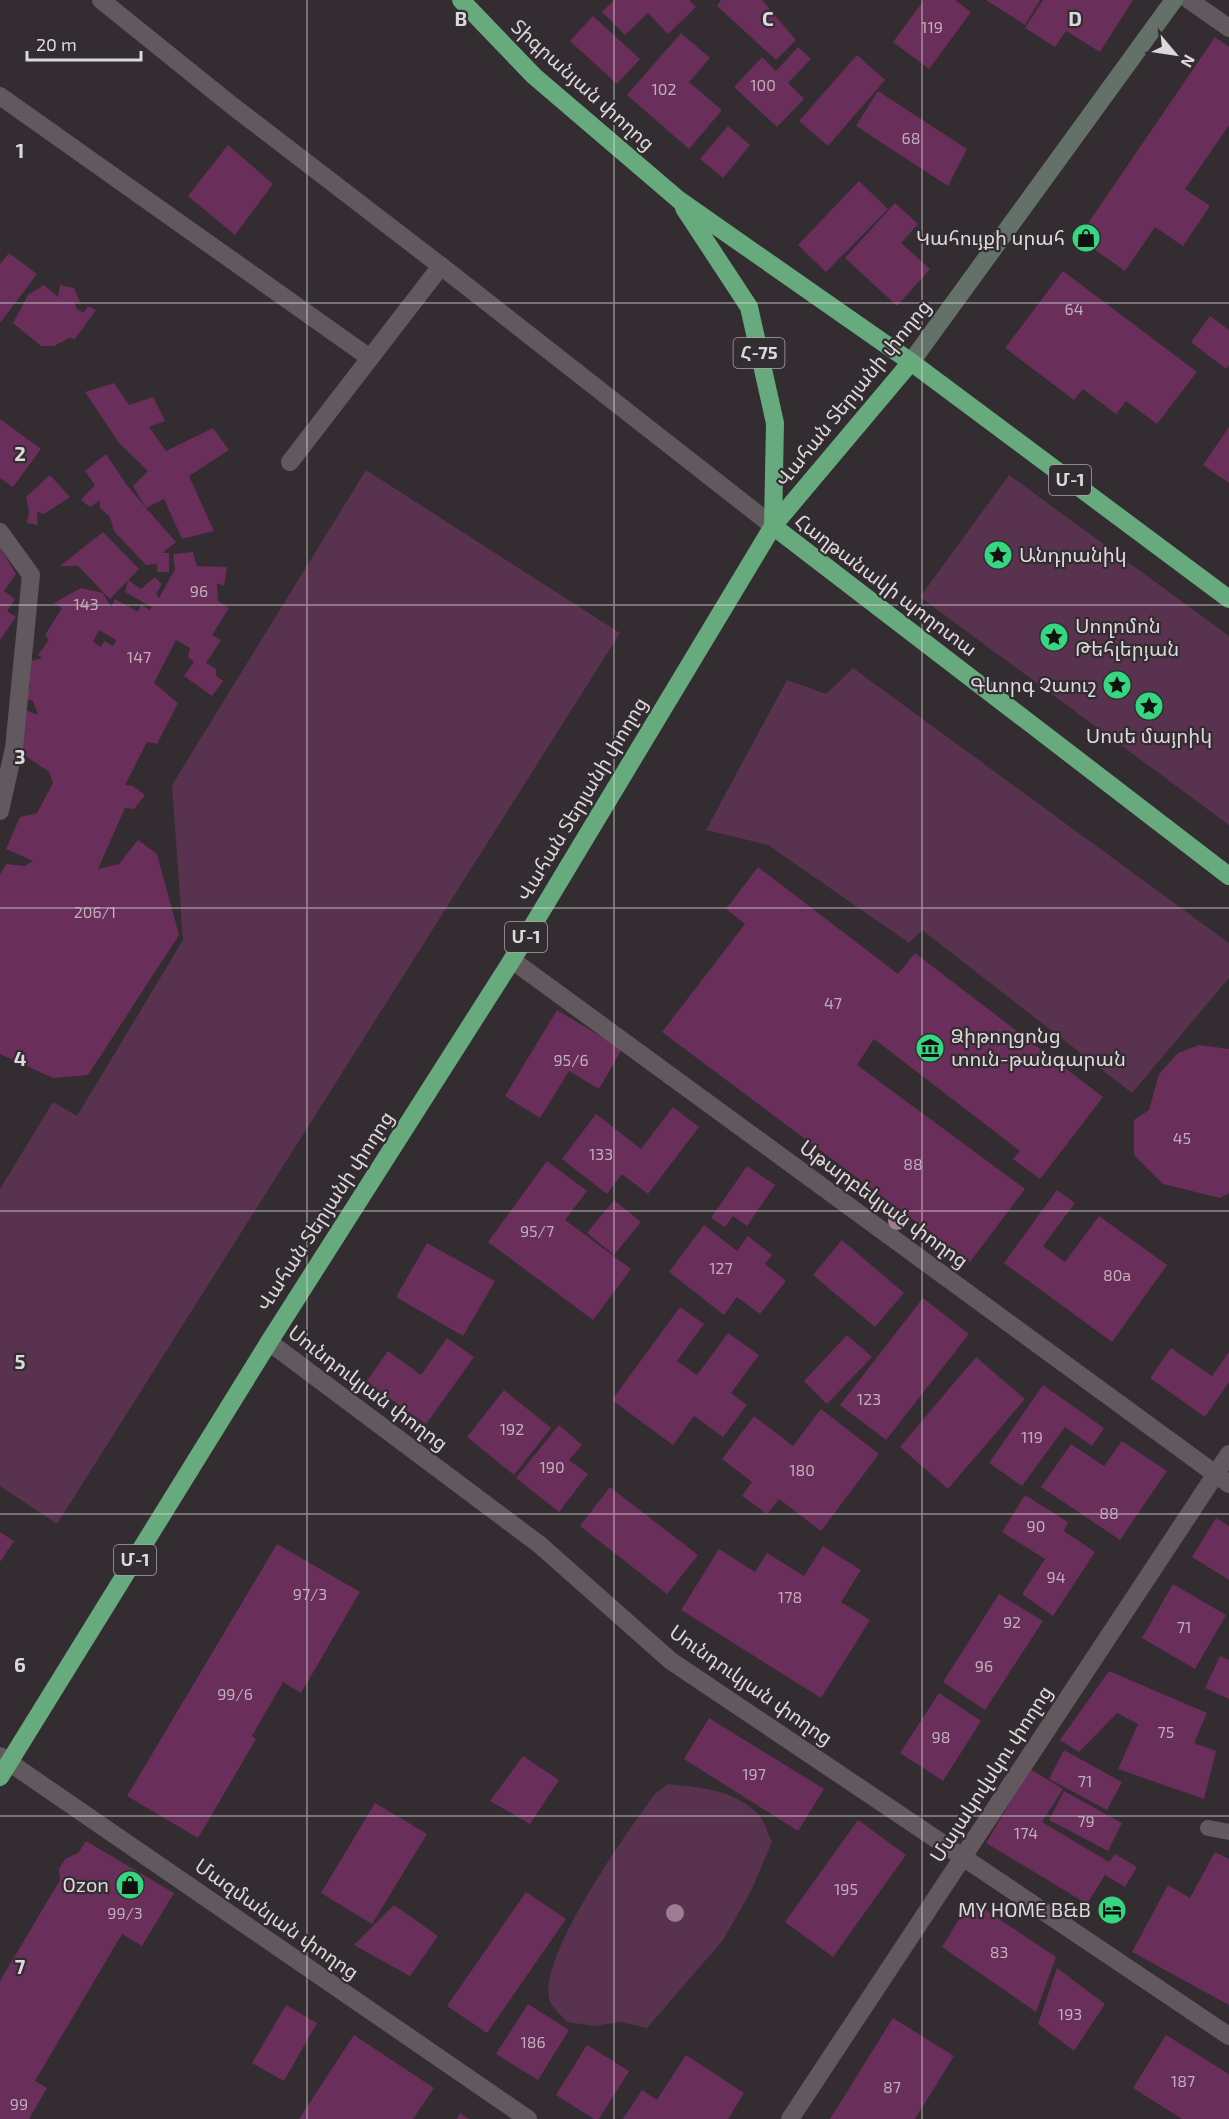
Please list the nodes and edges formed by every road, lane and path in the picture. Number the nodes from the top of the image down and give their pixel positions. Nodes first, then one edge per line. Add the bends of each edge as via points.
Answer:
1 (101, 0) edge
2 (460, 0) edge
3 (1174, 0) edge
4 (1189, 0) edge
5 (1229, 28) edge
6 (0, 96) edge
7 (679, 200) junction
8 (441, 266) junction
9 (370, 358) junction
10 (911, 362) junction
11 (290, 462) dead end
12 (773, 526) junction
13 (0, 532) edge
14 (1229, 599) edge
15 (0, 811) edge
16 (1229, 876) edge
17 (512, 960) junction
18 (269, 1342) junction
19 (1229, 1454) edge
20 (1222, 1479) edge
21 (3, 1765) edge
22 (1208, 1828) dead end
23 (1229, 1832) edge
24 (962, 1857) junction
25 (1229, 2036) edge
26 (528, 2119) edge
27 (790, 2119) edge

1 - 8 street
2 - 7 highway, Տիգրանյան փողոց / Հ-75 via 534,76
3 - 10 street, Վահան Տերյանի փողոց
4 - 5 street
6 - 9 street
7 - 10 highway, Տիգրանյան փողոց / Հ-75
7 - 12 highway, Տիգրանյան փողոց / Հ-75 via 749,307 775,423
8 - 9 street
8 - 12 street
9 - 11 street
10 - 12 highway, Վահան Տերյանի փողոց / Մ-1
10 - 14 highway, Մ-1
12 - 16 highway, Հաղթանակի պողոտա
12 - 17 highway, Վահան Տերյանի փողոց / Մ-1
13 - 15 street via 31,575 14,748
17 - 18 highway, Վահան Տերյանի փողոց / Մ-1
17 - 20 street, Աթարբեկյան փողոց
18 - 21 highway, Վահան Տերյանի փողոց / Մ-1
18 - 24 street, Սունդուկյան փողոց via 540,1545 671,1661
19 - 20 street, Մայակովսկու փողոց
20 - 24 street, Մայակովսկու փողոց
21 - 26 street, Մազմանյան փողոց
22 - 23 lane
24 - 25 street, Սունդուկյան փողոց
24 - 27 street, Մայակովսկու փողոց

